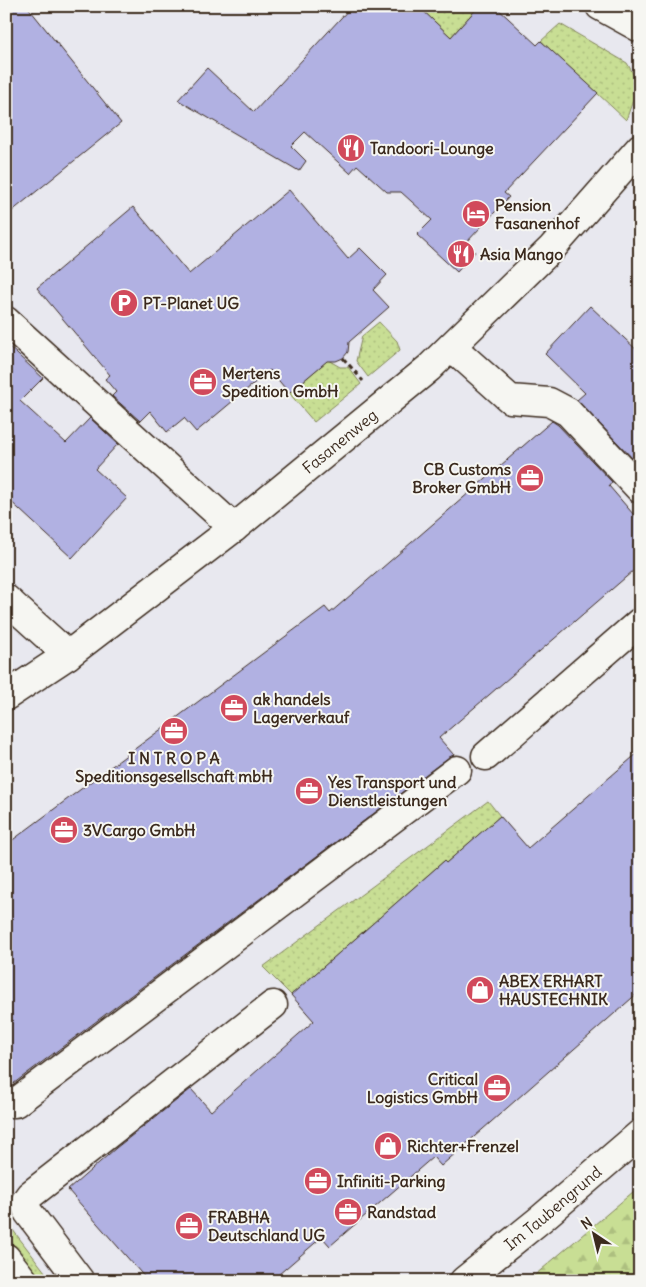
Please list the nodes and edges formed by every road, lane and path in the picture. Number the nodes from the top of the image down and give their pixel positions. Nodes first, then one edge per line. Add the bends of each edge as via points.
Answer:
1 (600, 6) edge
2 (640, 28) edge
3 (640, 148) edge
4 (6, 321) edge
5 (452, 348) junction
6 (640, 490) edge
7 (234, 528) junction
8 (6, 599) edge
9 (640, 622) edge
10 (68, 655) junction
11 (6, 696) edge
12 (486, 756) dead end
13 (457, 770) dead end
14 (273, 1005) dead end
15 (6, 1103) edge
16 (640, 1134) edge
17 (6, 1258) edge
18 (24, 1281) edge
19 (80, 1281) edge
20 (464, 1281) edge

1 - 2 street
3 - 5 street, Fasanenweg via 552,248
4 - 7 street
5 - 6 street via 510,399 549,402 568,412
5 - 7 street, Fasanenweg
7 - 10 street, Fasanenweg
8 - 10 street
9 - 12 street
10 - 11 street, Fasanenweg
13 - 15 street via 15,1103
14 - 19 street via 30,1194 25,1202 28,1212
16 - 20 street, Im Taubengrund
17 - 18 street

